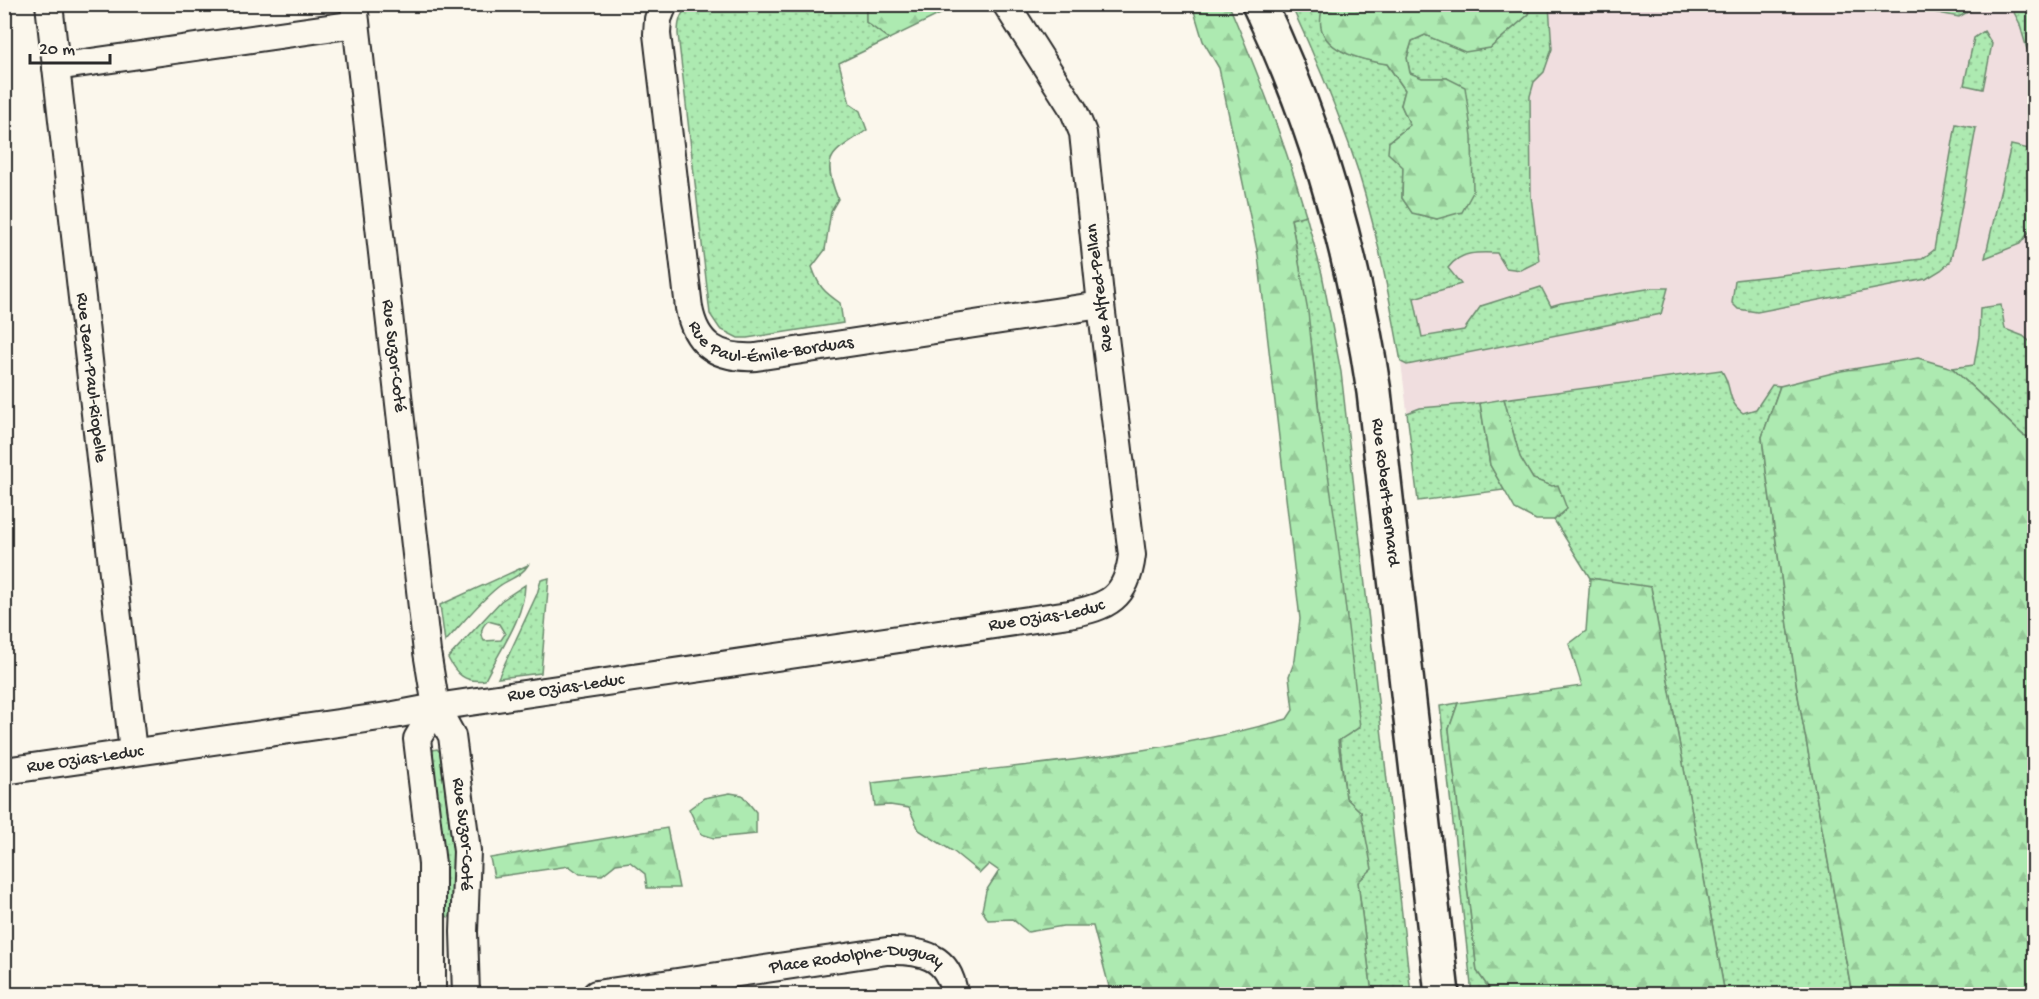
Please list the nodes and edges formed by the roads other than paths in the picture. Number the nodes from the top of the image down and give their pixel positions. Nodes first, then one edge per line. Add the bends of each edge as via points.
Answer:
1 (48, 4) edge
2 (664, 4) edge
3 (1006, 4) edge
4 (1259, 4) edge
5 (355, 14) edge
6 (56, 67) junction
7 (1101, 305) junction
8 (1121, 591) joint
9 (435, 707) junction
10 (133, 752) junction
11 (4, 771) edge
12 (433, 931) junction
13 (464, 932) junction
14 (432, 994) edge
15 (466, 994) edge
16 (596, 994) edge
17 (954, 994) edge
18 (1442, 994) edge

1 - 6 street, Rue Jean-Paul-Riopelle
2 - 7 street, Rue Paul-Émile-Borduas via 657,34 689,308 692,325 718,352 737,358 756,357
3 - 7 street, Rue Alfred-Pellan via 1073,109 1083,133
4 - 18 street, Rue Robert-Bernard via 1326,176 1362,318 1374,392
5 - 6 street
5 - 9 street, Rue Suzor-Coté
6 - 10 street, Rue Jean-Paul-Riopelle
7 - 8 street, Rue Alfred-Pellan via 1132,555 1128,579
8 - 9 street, Rue Ozias-Leduc via 1099,608 1069,614
9 - 10 street, Rue Ozias-Leduc
9 - 12 street, Rue Suzor-Coté via 417,739 432,864
9 - 13 street, Rue Suzor-Coté via 452,736 467,851
10 - 11 street, Rue Ozias-Leduc
12 - 13 street
12 - 14 street, Rue Suzor-Coté
13 - 15 street, Rue Suzor-Coté
16 - 17 street, Place Rodolphe-Duguay via 901,951 929,955 941,963

